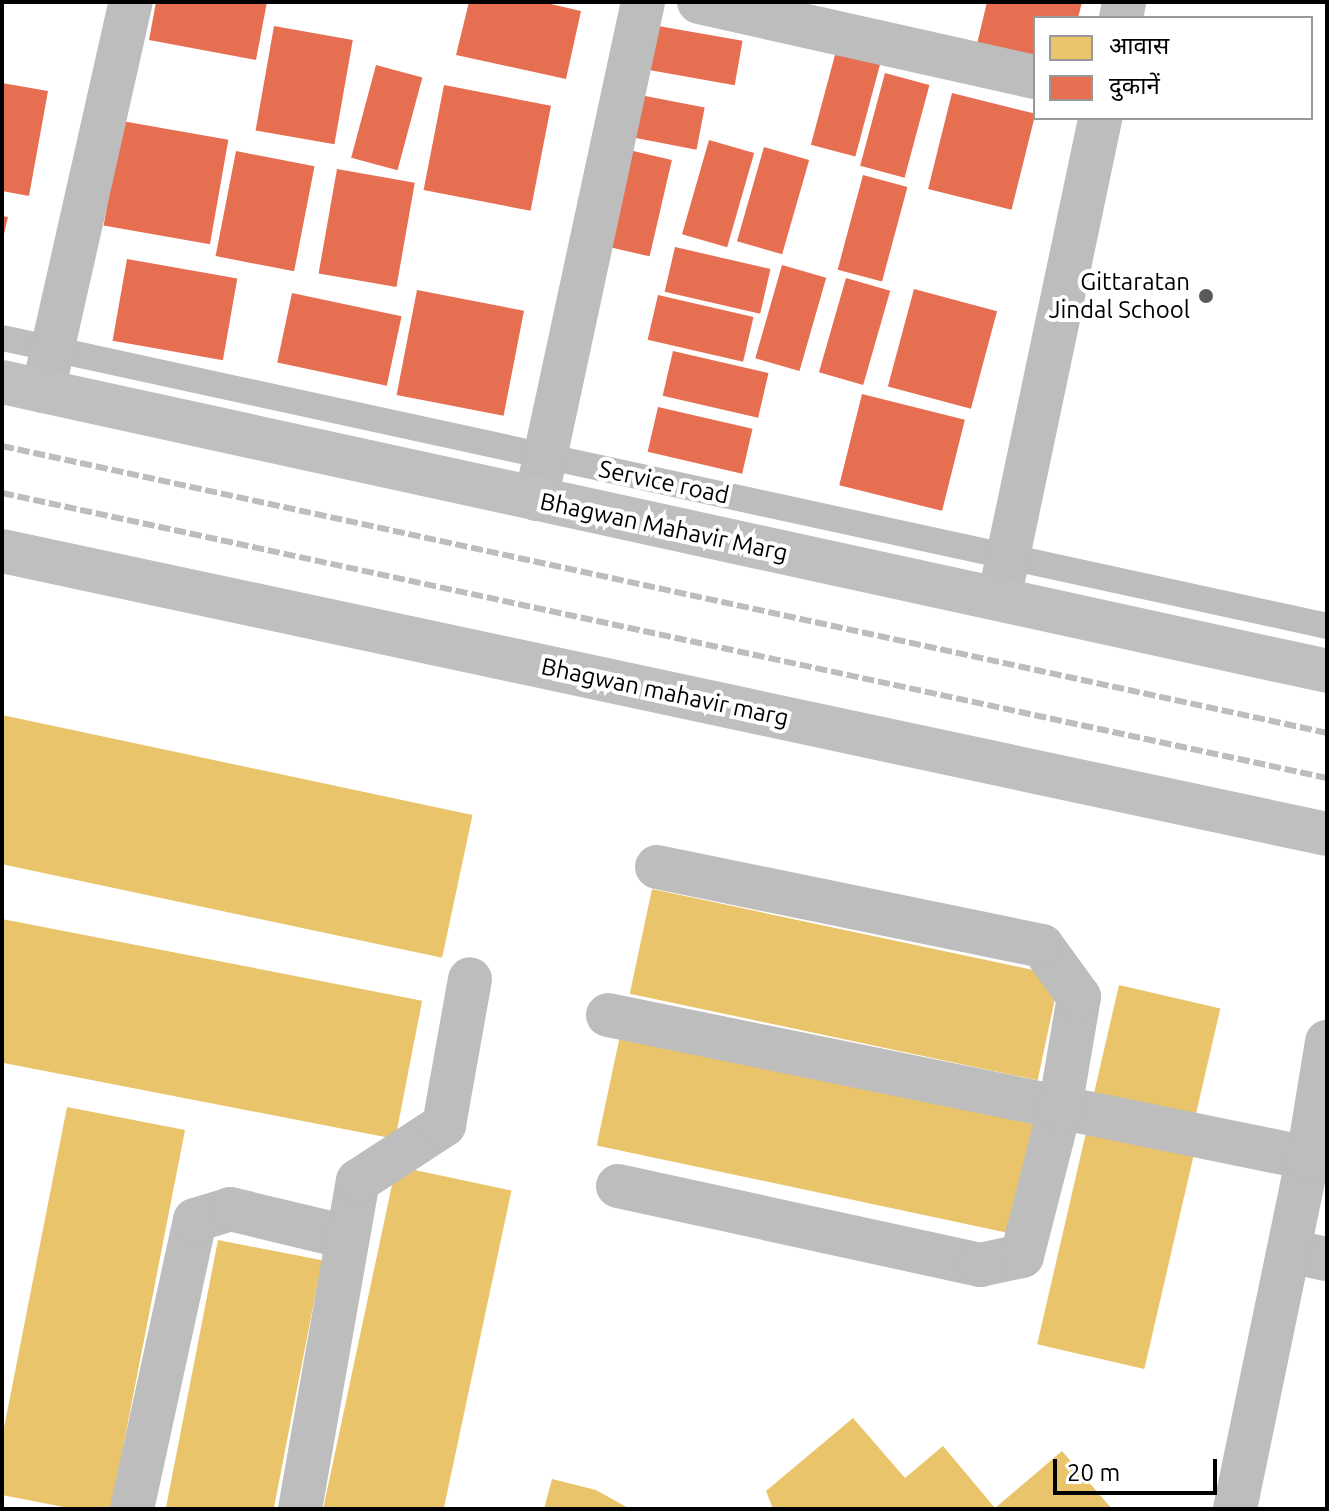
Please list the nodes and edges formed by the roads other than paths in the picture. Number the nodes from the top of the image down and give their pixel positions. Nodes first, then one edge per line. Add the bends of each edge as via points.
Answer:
1 (131, 2) edge
2 (643, 2) edge
3 (699, 2) edge
4 (1033, 77) edge
5 (1100, 120) edge
6 (2, 338) edge
7 (33, 375) edge
8 (545, 457) junction
9 (536, 499) junction
10 (2, 551) edge
11 (1008, 555) junction
12 (999, 599) junction
13 (1327, 626) edge
14 (1327, 671) edge
15 (1327, 834) edge
16 (657, 867) dead end
17 (470, 979) dead end
18 (608, 1015) dead end
19 (1327, 1042) edge
20 (1060, 1108) junction
21 (1308, 1158) junction
22 (618, 1186) dead end
23 (347, 1237) junction
24 (1308, 1255) edge
25 (132, 1509) edge
26 (300, 1509) edge
27 (1235, 1509) edge

1 - 7 street
2 - 8 street
3 - 4 street
5 - 11 street
6 - 7 lane, Service road
7 - 8 lane, Service road
7 - 9 main road, Bhagwan Mahavir Marg
8 - 9 street
8 - 11 lane, Service road
9 - 12 main road, Bhagwan Mahavir Marg
10 - 15 main road, Bhagwan mahavir marg
11 - 12 street
11 - 13 lane, Service road
12 - 14 main road, Bhagwan Mahavir Marg
16 - 20 street via 1042,946 1079,997
17 - 23 street via 444,1125 358,1181
18 - 20 street
19 - 21 street
20 - 21 street
20 - 22 street via 1022,1256 980,1265
21 - 24 street
23 - 25 street via 230,1209 195,1220
23 - 26 street
24 - 27 street

